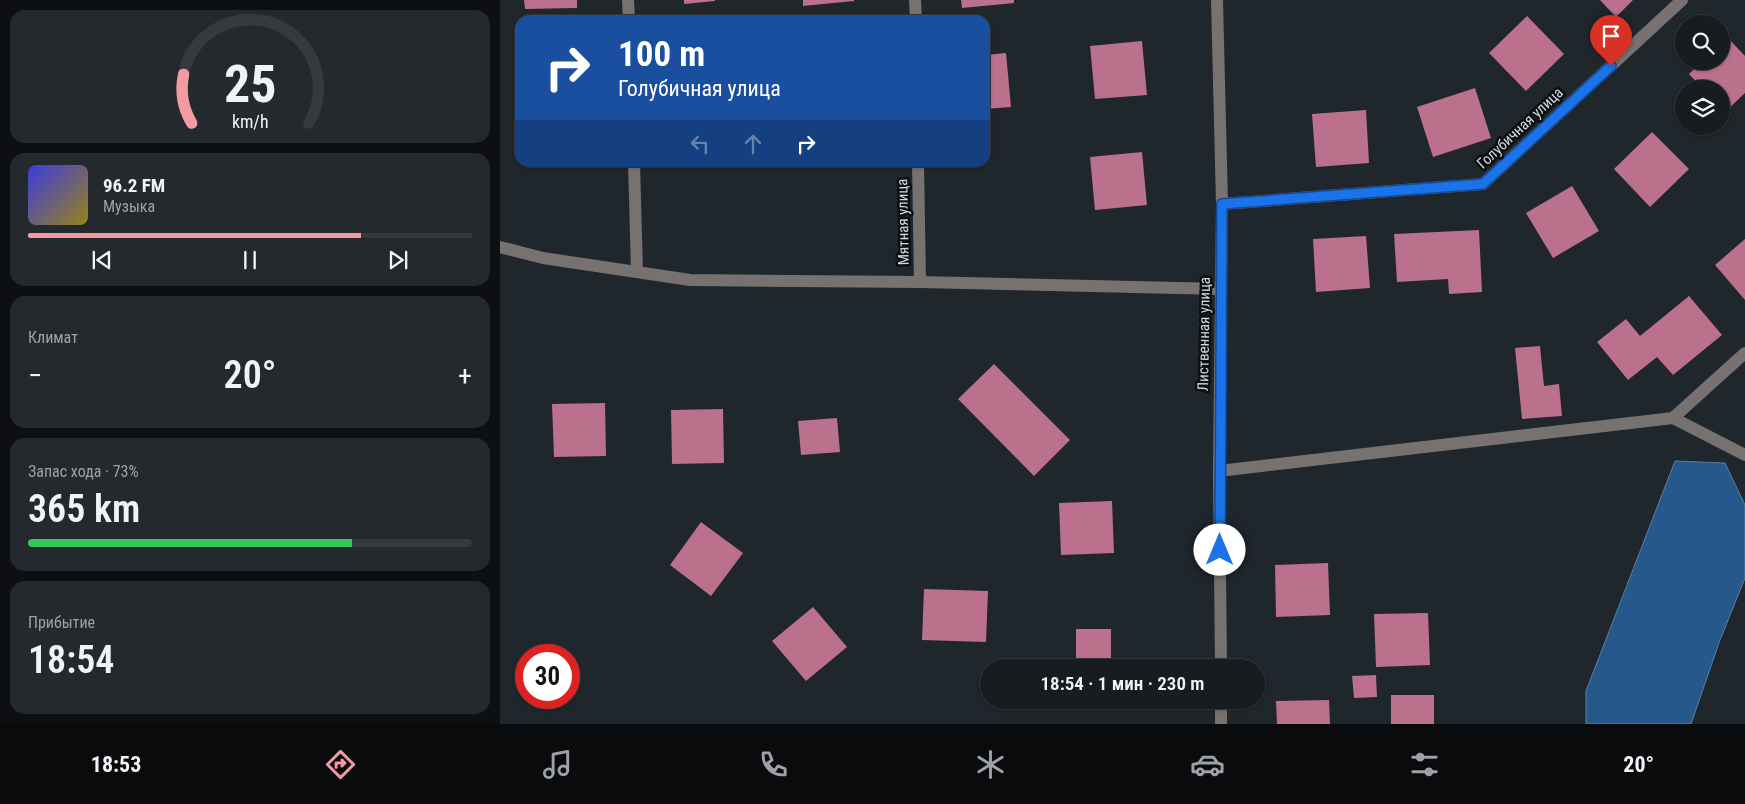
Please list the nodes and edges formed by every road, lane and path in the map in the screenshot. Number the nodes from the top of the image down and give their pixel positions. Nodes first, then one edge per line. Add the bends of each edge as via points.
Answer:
1 (628, 0) edge
2 (915, 0) edge
3 (1217, 0) edge
4 (1682, 0) edge
5 (629, 15) edge
6 (916, 15) edge
7 (634, 167) edge
8 (918, 167) edge
9 (1222, 204) junction
10 (500, 247) edge
11 (637, 272) junction
12 (920, 282) junction
13 (1221, 289) junction
14 (1745, 353) edge
15 (1673, 418) junction
16 (1745, 456) edge
17 (1219, 471) junction
18 (1221, 659) edge
19 (1221, 709) edge
20 (1221, 724) edge

1 - 5 street
2 - 6 street
3 - 9 street, Лиственная улица
4 - 9 street, Голубичная улица via 1483,184
7 - 11 street
8 - 12 street, Мятная улица
9 - 13 street, Лиственная улица
10 - 11 street via 543,258
11 - 12 street via 690,280
12 - 13 street
13 - 17 street, Лиственная улица
14 - 15 street
15 - 16 street
15 - 17 street
17 - 18 street, Лиственная улица
19 - 20 street

